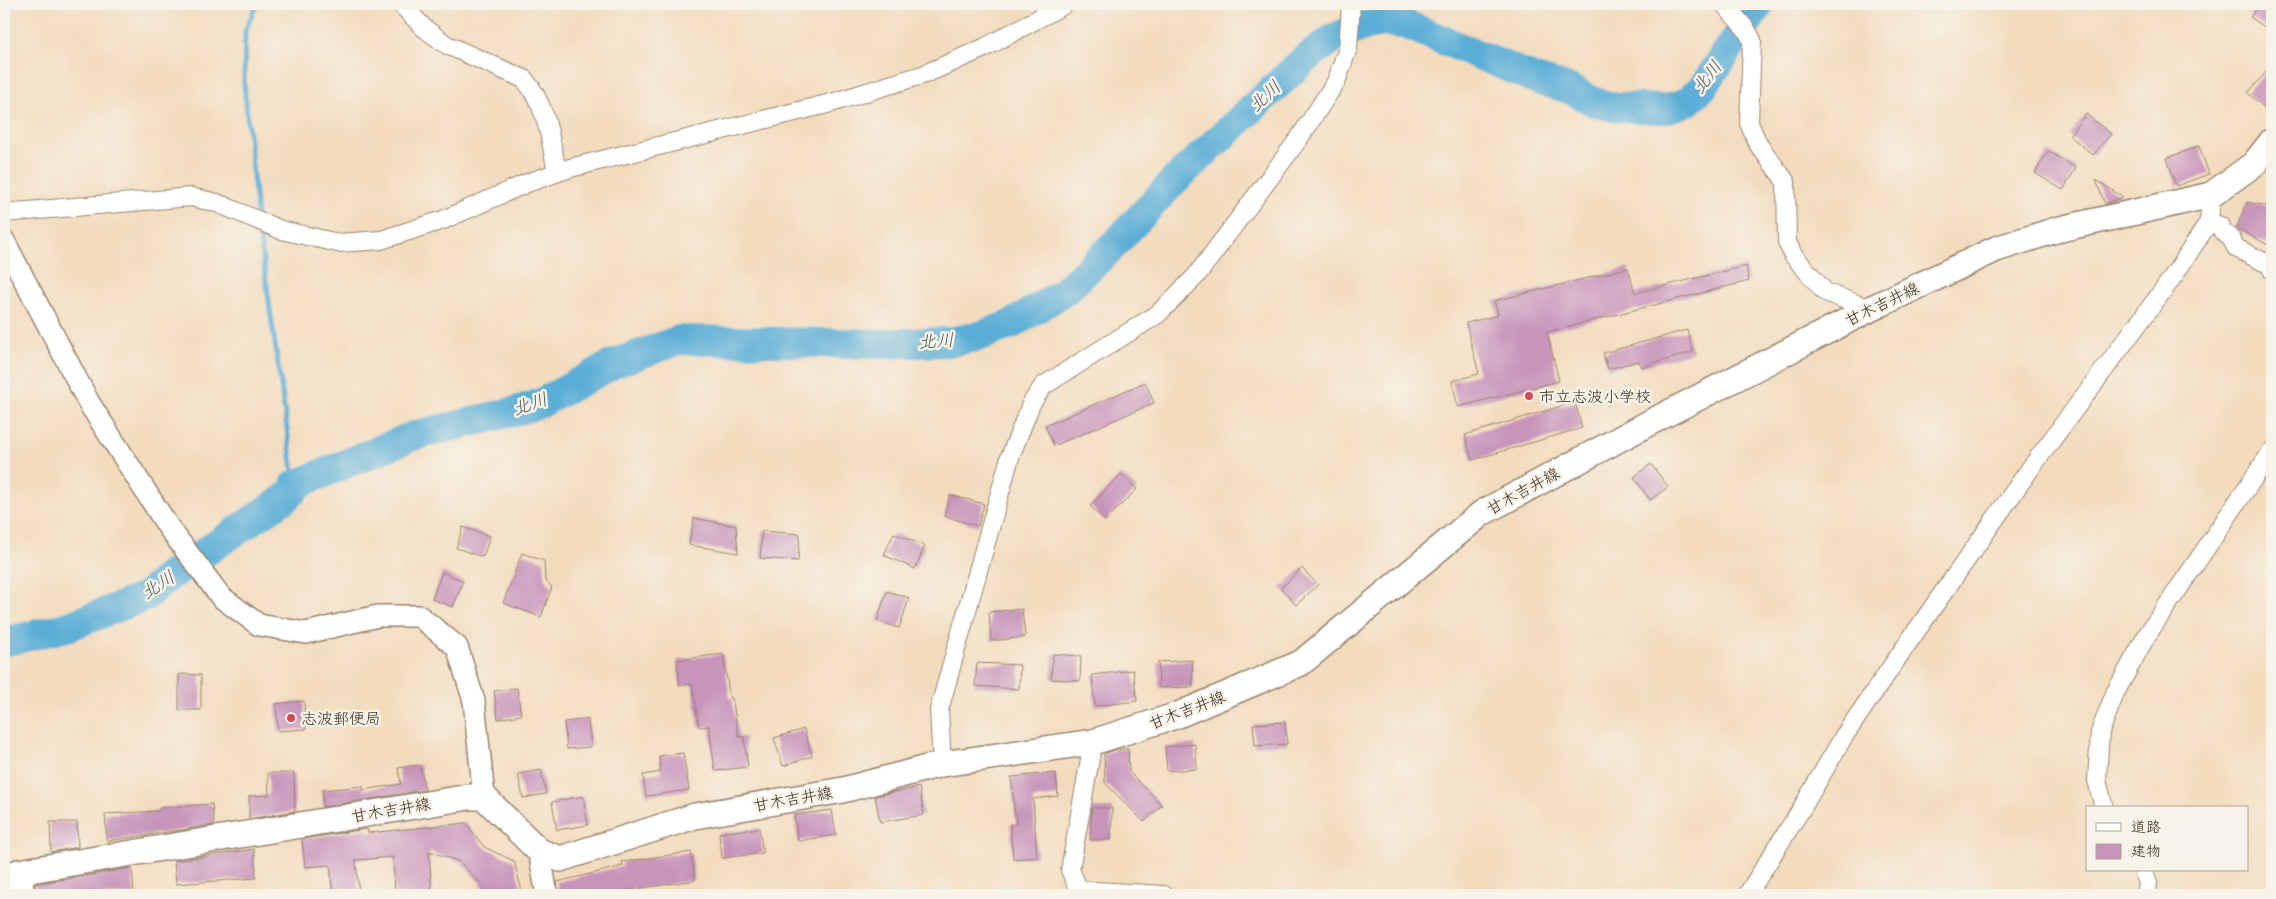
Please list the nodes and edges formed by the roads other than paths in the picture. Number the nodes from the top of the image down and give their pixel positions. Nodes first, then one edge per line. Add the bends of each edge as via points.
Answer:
1 (400, 4) edge
2 (1065, 4) edge
3 (1350, 4) edge
4 (1724, 4) edge
5 (2272, 141) edge
6 (557, 172) junction
7 (2212, 195) junction
8 (4, 213) edge
9 (2209, 222) junction
10 (4, 241) edge
11 (2272, 270) edge
12 (1870, 309) junction
13 (2272, 450) edge
14 (1093, 742) junction
15 (942, 764) junction
16 (484, 797) junction
17 (2104, 806) edge
18 (539, 851) junction
19 (2144, 872) edge
20 (15, 880) edge
21 (547, 895) edge
22 (1164, 895) edge
23 (1747, 895) edge
24 (2146, 895) edge

1 - 6 street via 447,45 524,78 532,87 545,117
2 - 6 street via 984,48 925,74 831,104
3 - 15 street via 1348,48 1336,82 1298,140 1196,276 1158,314 1043,386 1031,404 1010,457 939,710
4 - 12 street via 1752,40 1749,123 1758,144 1786,182 1787,242 1793,255 1825,292
5 - 7 main road, 甘木吉井線 via 2254,164
6 - 8 street via 443,220 381,240 338,243 280,230 217,203 191,197
7 - 9 street
7 - 12 main road, 甘木吉井線 via 2056,230 1996,250
9 - 11 street via 2220,226 2236,248 2270,265
9 - 23 street via 2170,281 2030,469 1883,679 1844,736
10 - 16 street via 89,403 169,528 221,597 259,625 306,633 378,616 420,616 457,647 474,701
12 - 14 main road, 甘木吉井線 via 1482,513 1301,663 1178,715
13 - 17 street via 2147,635 2115,693 2100,732 2097,780
14 - 15 main road, 甘木吉井線
14 - 22 street via 1070,870 1079,890
15 - 18 main road, 甘木吉井線 via 843,790 695,816 560,859
16 - 18 main road, 甘木吉井線
16 - 20 main road, 甘木吉井線 via 469,797
18 - 21 street
19 - 24 street via 2148,883

